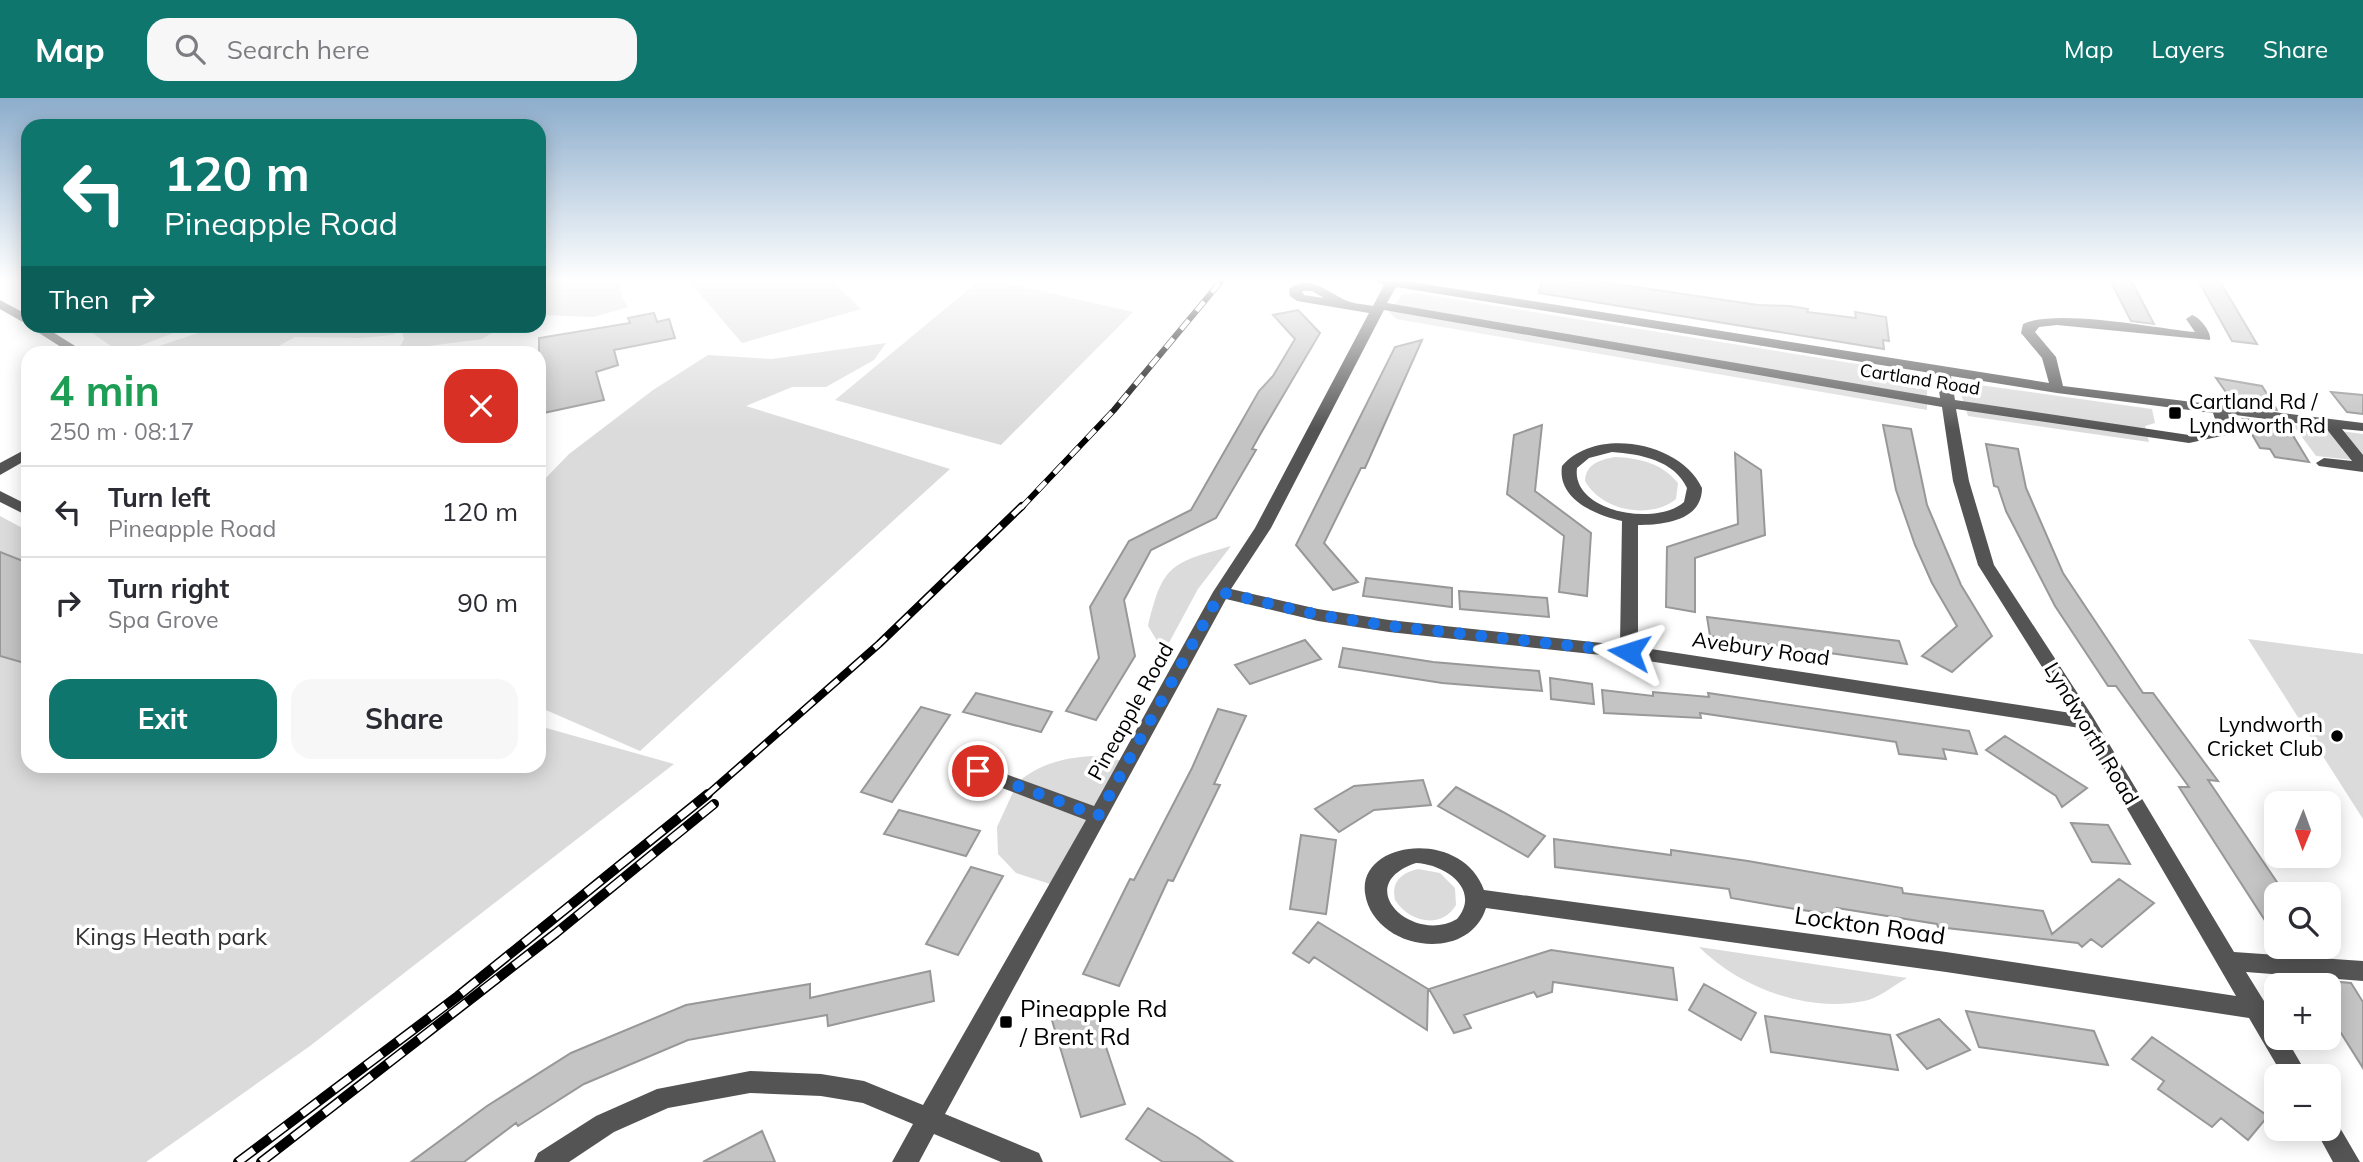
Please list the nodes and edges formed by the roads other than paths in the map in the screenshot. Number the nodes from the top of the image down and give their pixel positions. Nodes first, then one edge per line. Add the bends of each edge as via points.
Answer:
1 (1366, 330) edge
2 (1507, 330) edge
3 (1691, 330) edge
4 (2028, 330) edge
5 (2137, 330) edge
6 (2200, 330) edge
7 (47, 333) edge
8 (69, 346) edge
9 (1943, 370) junction
10 (2057, 389) junction
11 (1946, 403) junction
12 (2219, 410) junction
13 (2330, 423) junction
14 (2363, 426) edge
15 (21, 456) edge
16 (2324, 463) dead end
17 (2363, 466) edge
18 (0, 470) edge
19 (0, 496) edge
20 (21, 507) edge
21 (1630, 520) junction
22 (1221, 592) junction
23 (1629, 652) junction
24 (2086, 722) junction
25 (978, 771) dead end
26 (1098, 816) junction
27 (1476, 898) junction
28 (2227, 961) junction
29 (2363, 971) edge
30 (2256, 1009) junction
31 (2289, 1064) edge
32 (927, 1121) junction
33 (2334, 1141) edge
34 (547, 1162) edge
35 (905, 1162) edge
36 (1030, 1162) edge
37 (2347, 1162) edge

1 - 22 street, Pineapple Road via 1263,528
2 - 11 street, Cartland Road
3 - 9 street, Cartland Road
4 - 10 street via 2049,357
5 - 6 street via 2205,337
7 - 8 street
9 - 10 street, Cartland Road
9 - 11 street, Lyndworth Road
10 - 12 street, Cartland Road
11 - 12 street, Cartland Road via 2189,439 2225,432
11 - 24 street, Lyndworth Road via 1961,481 1986,565
12 - 13 street, Cartland Road
13 - 14 street, Cartland Road
13 - 17 street
15 - 18 street
16 - 17 street
19 - 20 street
21 - 21 street via 1601,511 1578,496 1569,485 1571,464 1595,450 1631,449 1669,460 1693,481 1696,492 1685,512 1660,520
21 - 23 street
22 - 23 street, Avebury Road via 1390,626
22 - 26 street, Pineapple Road
23 - 24 street, Avebury Road
24 - 28 street, Lyndworth Road
25 - 26 street
26 - 32 street, Pineapple Road
27 - 27 street via 1475,911 1463,927 1443,936 1427,936 1396,925 1377,902 1375,889 1378,875 1400,857 1433,856 1463,872
27 - 30 street, Lockton Road
28 - 29 street
28 - 30 street, Lyndworth Road
30 - 31 street, Lyndworth Road
32 - 34 street via 864,1092 750,1082 666,1097 605,1125
32 - 35 street, Pineapple Road
32 - 36 street
33 - 37 street

